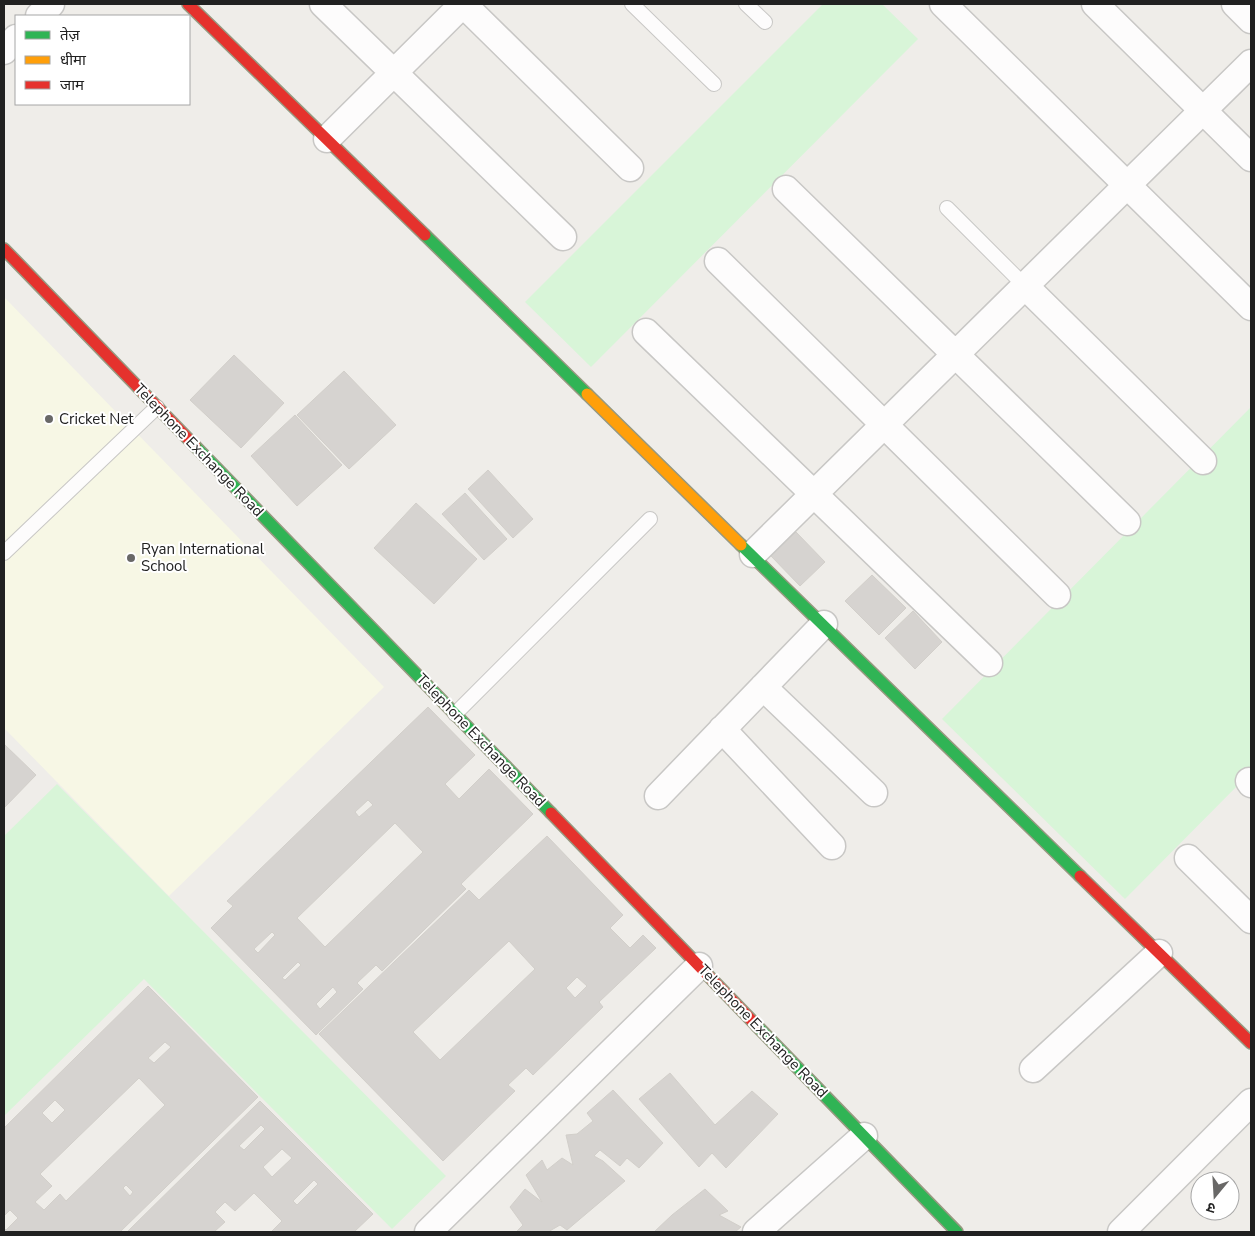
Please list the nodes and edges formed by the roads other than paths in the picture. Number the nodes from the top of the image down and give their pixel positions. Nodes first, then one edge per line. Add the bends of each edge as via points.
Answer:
1 (52, 4) edge
2 (188, 4) edge
3 (323, 4) edge
4 (463, 4) edge
5 (632, 4) edge
6 (746, 4) edge
7 (943, 4) edge
8 (1095, 4) edge
9 (1236, 4) edge
10 (39, 15) edge
11 (4, 19) edge
12 (1251, 20) edge
13 (765, 22) dead end
14 (15, 30) edge
15 (15, 39) edge
16 (4, 51) edge
17 (1251, 64) edge
18 (394, 72) junction
19 (714, 84) dead end
20 (1203, 110) junction
21 (327, 139) junction
22 (1251, 158) edge
23 (630, 168) dead end
24 (1128, 185) junction
25 (786, 189) dead end
26 (947, 208) dead end
27 (563, 236) dead end
28 (4, 248) edge
29 (718, 261) dead end
30 (1025, 286) junction
31 (1251, 307) edge
32 (646, 332) dead end
33 (955, 355) junction
34 (157, 407) junction
35 (884, 425) junction
36 (1203, 461) dead end
37 (814, 494) junction
38 (650, 519) dead end
39 (1126, 522) dead end
40 (4, 553) edge
41 (753, 554) junction
42 (1057, 595) dead end
43 (824, 624) junction
44 (989, 663) dead end
45 (763, 687) junction
46 (455, 714) junction
47 (722, 729) junction
48 (874, 793) dead end
49 (658, 796) dead end
50 (832, 846) dead end
51 (1188, 858) dead end
52 (1251, 920) edge
53 (1159, 953) junction
54 (699, 966) junction
55 (1251, 1043) edge
56 (1033, 1069) dead end
57 (1251, 1102) edge
58 (864, 1136) junction
59 (428, 1232) edge
60 (756, 1232) edge
61 (958, 1232) edge
62 (1121, 1232) edge

1 - 10 street
2 - 21 street
3 - 18 street
4 - 18 street
4 - 23 street
5 - 19 lane
6 - 13 lane
7 - 24 street
8 - 20 street
9 - 12 street
11 - 14 street
15 - 16 street
17 - 20 street
18 - 21 street
18 - 27 street
20 - 22 street
20 - 24 street
21 - 41 street
24 - 30 street
24 - 31 street
25 - 33 street
26 - 30 lane
28 - 34 street, Telephone Exchange Road
29 - 35 street
30 - 33 street
30 - 36 street
32 - 37 street
33 - 35 street
33 - 39 street
34 - 40 lane
34 - 46 street, Telephone Exchange Road
35 - 37 street
35 - 42 street
37 - 41 street
37 - 44 street
38 - 46 lane
41 - 43 street
43 - 45 street
43 - 53 street
45 - 47 street
45 - 48 street
46 - 54 street, Telephone Exchange Road
47 - 49 street
47 - 50 street
51 - 52 street
53 - 55 street
53 - 56 street
54 - 58 street, Telephone Exchange Road
54 - 59 street
57 - 62 street
58 - 60 street
58 - 61 street, Telephone Exchange Road

